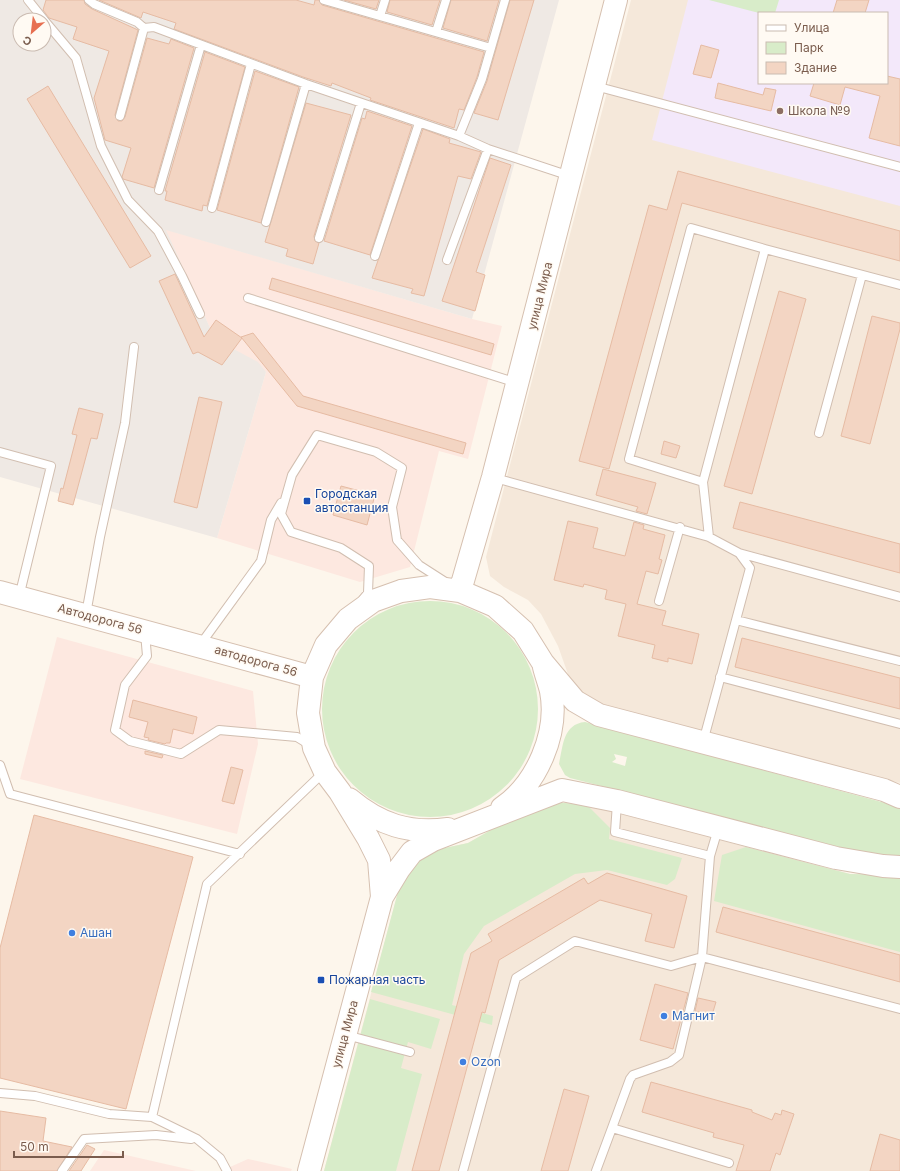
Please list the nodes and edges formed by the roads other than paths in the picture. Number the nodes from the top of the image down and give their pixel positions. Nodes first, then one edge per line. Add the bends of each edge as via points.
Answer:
1 (28, 0) edge
2 (89, 0) edge
3 (326, 0) edge
4 (385, 0) edge
5 (446, 0) edge
6 (505, 0) edge
7 (616, 0) edge
8 (38, 12) edge
9 (380, 16) junction
10 (144, 28) junction
11 (52, 30) edge
12 (436, 32) junction
13 (201, 46) junction
14 (491, 48) junction
15 (251, 64) junction
16 (306, 84) junction
17 (594, 86) junction
18 (361, 103) junction
19 (120, 116) dead end
20 (418, 123) junction
21 (459, 136) junction
22 (488, 149) junction
23 (900, 167) edge
24 (571, 176) junction
25 (159, 190) dead end
26 (212, 208) dead end
27 (266, 222) dead end
28 (318, 238) dead end
29 (765, 249) junction
30 (375, 256) dead end
31 (447, 260) dead end
32 (862, 274) junction
33 (900, 285) edge
34 (248, 298) dead end
35 (200, 314) dead end
36 (134, 347) dead end
37 (518, 383) junction
38 (819, 433) dead end
39 (0, 452) edge
40 (493, 477) junction
41 (703, 482) junction
42 (286, 496) junction
43 (680, 527) junction
44 (709, 537) junction
45 (739, 553) junction
46 (460, 591) junction
47 (10, 595) edge
48 (900, 597) edge
49 (659, 601) dead end
50 (85, 615) junction
51 (348, 619) junction
52 (736, 620) junction
53 (144, 631) junction
54 (200, 645) junction
55 (900, 661) edge
56 (543, 663) junction
57 (312, 677) junction
58 (720, 677) junction
59 (900, 724) edge
60 (703, 742) junction
61 (314, 748) junction
62 (0, 765) edge
63 (325, 772) junction
64 (340, 792) junction
65 (900, 797) edge
66 (617, 801) junction
67 (484, 819) junction
68 (459, 828) junction
69 (718, 828) junction
70 (240, 854) junction
71 (710, 856) junction
72 (900, 867) edge
73 (382, 897) junction
74 (702, 958) junction
75 (900, 1009) edge
76 (345, 1035) junction
77 (410, 1052) dead end
78 (0, 1094) edge
79 (152, 1117) junction
80 (612, 1128) junction
81 (197, 1139) junction
82 (729, 1163) dead end
83 (309, 1170) edge
84 (62, 1171) edge
85 (227, 1171) edge
86 (463, 1171) edge
87 (596, 1171) edge

1 - 8 lane
2 - 10 lane
3 - 9 lane
4 - 9 lane
5 - 12 lane
6 - 14 lane
7 - 17 main road, улица Мира
9 - 12 lane
10 - 13 lane via 154,27
10 - 19 lane
11 - 35 lane via 76,58 101,146 128,200 158,231
12 - 14 lane
13 - 15 lane
13 - 25 lane
14 - 21 lane via 482,79
15 - 16 lane
15 - 26 lane
16 - 18 lane
16 - 27 lane
17 - 23 lane
17 - 24 main road, улица Мира
18 - 20 lane
18 - 28 lane
20 - 21 lane
20 - 30 lane
21 - 22 lane
22 - 24 lane
22 - 31 lane
24 - 37 main road, улица Мира
29 - 32 lane
29 - 41 lane
29 - 41 lane via 691,228 631,451 629,459
32 - 33 lane
32 - 38 lane
34 - 37 lane
36 - 50 lane via 125,423
37 - 40 main road, улица Мира
39 - 47 lane via 51,466
40 - 43 lane
40 - 46 main road, улица Мира
41 - 44 lane
42 - 46 lane via 292,474 317,435 376,452 402,468 392,507 397,540 419,565
42 - 51 lane via 281,514 291,532 341,548 369,566 368,593
42 - 54 lane via 271,520 261,562
43 - 44 lane
43 - 49 lane
44 - 45 lane
45 - 48 lane
45 - 52 lane via 750,568
46 - 51 main road via 430,587 401,591 373,602
46 - 56 main road via 495,606 523,631
47 - 50 main road, Автодорога 56
50 - 53 main road, Автодорога 56
51 - 57 main road via 326,645
52 - 55 lane
52 - 58 lane
53 - 54 main road, Автодорога 56
53 - 61 lane via 147,656 125,685 115,730 130,740 181,754 219,730 297,737
54 - 57 main road, автодорога 56
56 - 60 main road via 575,701 599,715
56 - 67 main road via 551,692 552,715 544,753 530,780 510,802
57 - 61 main road via 308,712
58 - 59 lane
58 - 60 lane
60 - 65 main road via 884,790
61 - 63 main road
62 - 70 lane via 10,794
63 - 64 main road
63 - 70 lane
64 - 68 main road via 365,813 395,826 427,832
64 - 73 main road via 379,860
66 - 67 main road via 562,790
66 - 69 main road
66 - 71 lane via 615,832
67 - 68 main road
68 - 73 main road via 412,852
69 - 71 lane
69 - 72 main road via 836,858
70 - 79 lane via 207,884
71 - 74 lane
73 - 76 main road, улица Мира
74 - 75 lane
74 - 80 lane via 679,1055 670,1062 633,1075
74 - 86 lane via 671,966 575,941 516,978
76 - 77 lane
76 - 83 main road, улица Мира
78 - 79 lane via 35,1096 109,1114
79 - 81 lane
80 - 82 lane
80 - 87 lane
81 - 84 lane via 156,1135 84,1140
81 - 85 lane via 220,1158

